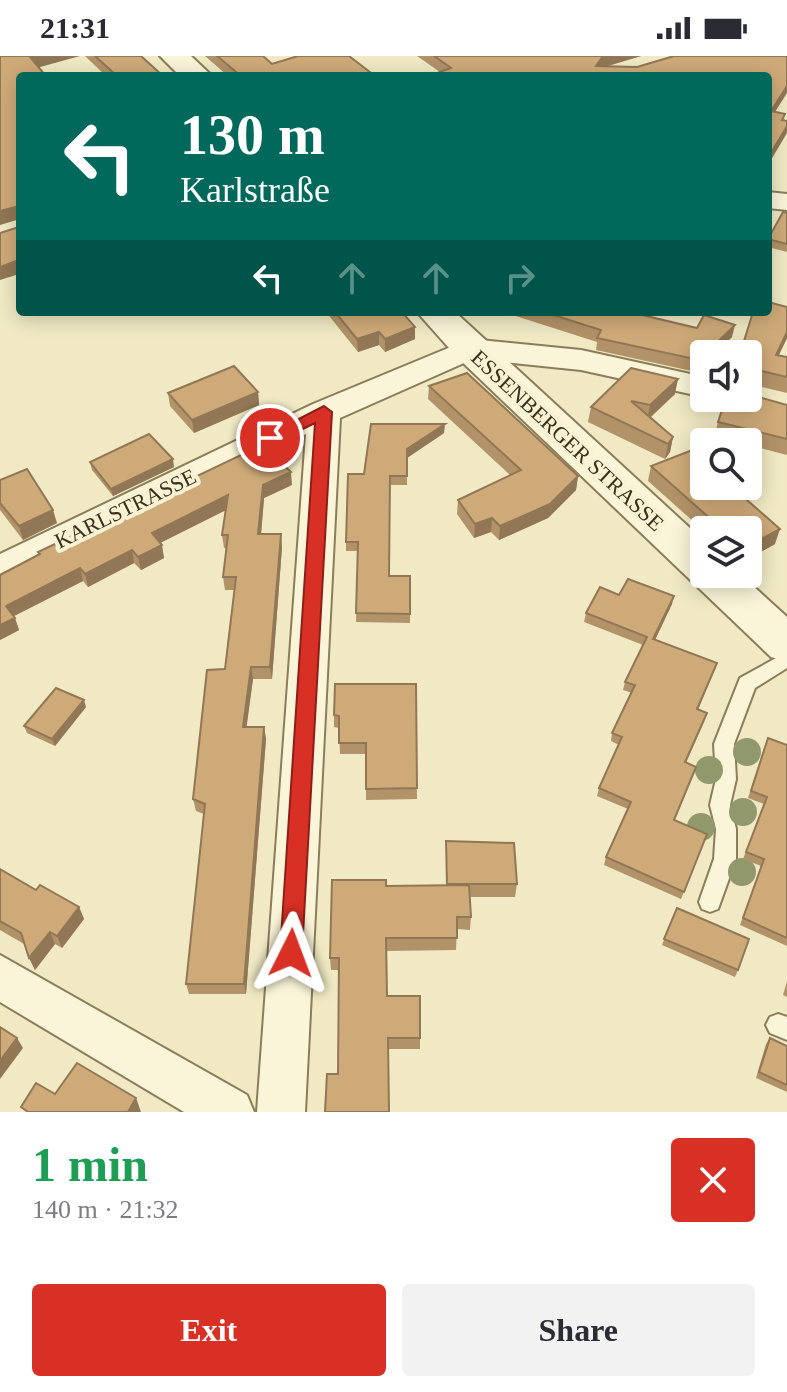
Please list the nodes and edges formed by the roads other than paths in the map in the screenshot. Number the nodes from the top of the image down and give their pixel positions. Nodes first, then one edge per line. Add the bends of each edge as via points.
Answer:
1 (174, 56) edge
2 (192, 72) edge
3 (439, 316) edge
4 (470, 349) junction
5 (690, 384) edge
6 (324, 412) junction
7 (690, 553) edge
8 (0, 569) edge
9 (727, 588) edge
10 (787, 644) edge
11 (787, 659) edge
12 (710, 902) dead end
13 (0, 977) edge
14 (230, 1112) edge
15 (281, 1112) edge

1 - 2 street
3 - 4 street, ESSENBERGER STRASSE
4 - 5 street via 581,360
4 - 6 street, KARLSTRASSE
4 - 7 street, ESSENBERGER STRASSE
6 - 8 street, KARLSTRASSE
6 - 15 street
9 - 10 street
11 - 12 lane via 747,683 724,744 726,779 720,805 725,859
13 - 14 street

